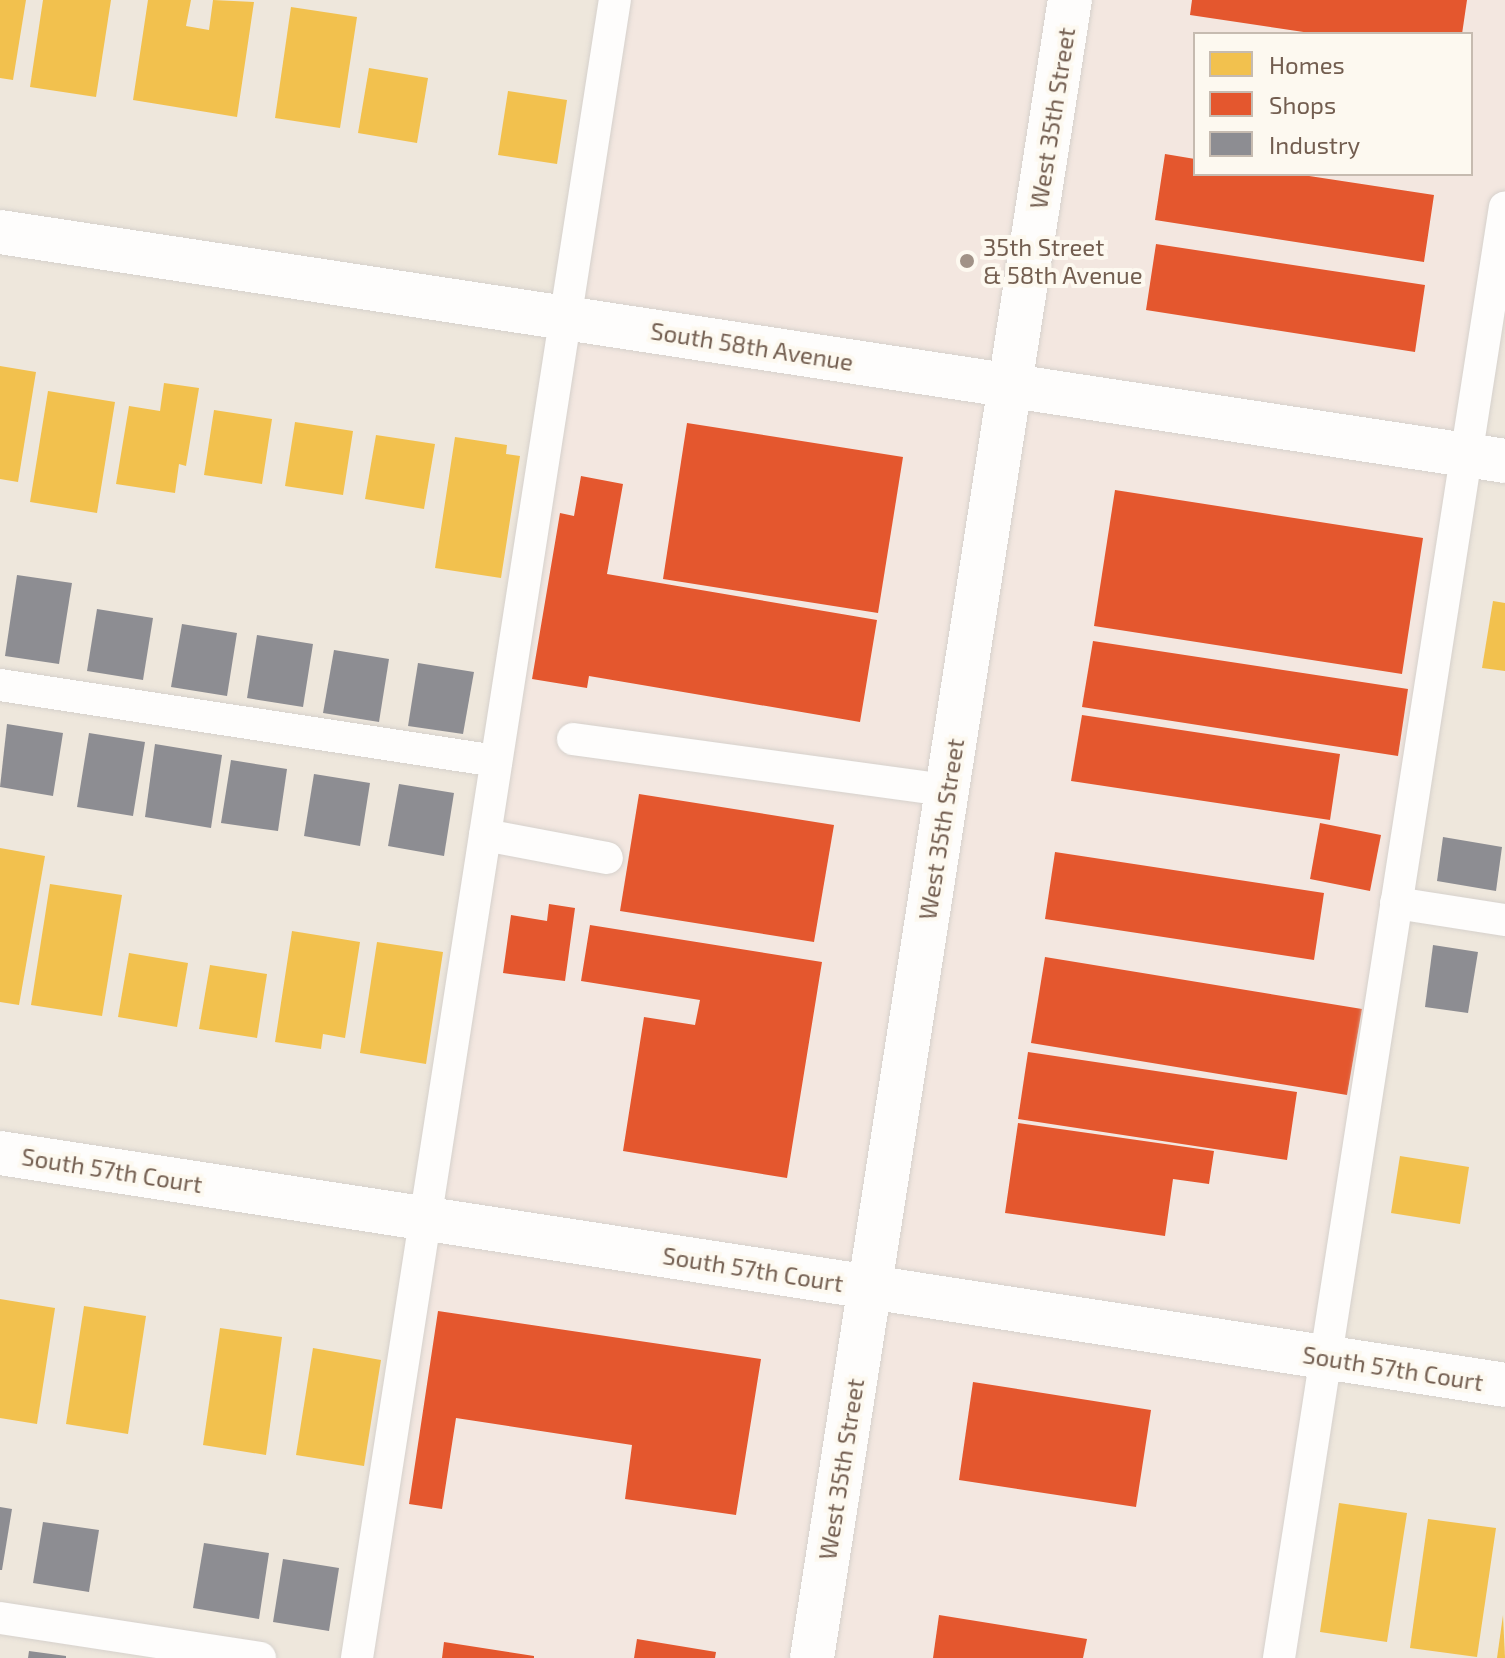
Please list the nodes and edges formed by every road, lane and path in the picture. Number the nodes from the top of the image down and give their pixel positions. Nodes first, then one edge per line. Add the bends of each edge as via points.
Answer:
1 (615, 0) edge
2 (1070, 0) edge
3 (1505, 207) edge
4 (0, 232) edge
5 (565, 318) junction
6 (1010, 386) junction
7 (1485, 458) edge
8 (0, 685) edge
9 (573, 739) dead end
10 (496, 761) junction
11 (947, 790) junction
12 (485, 835) junction
13 (607, 858) dead end
14 (1396, 903) junction
15 (1505, 920) edge
16 (0, 1153) edge
17 (426, 1219) junction
18 (870, 1287) junction
19 (1325, 1358) junction
20 (1505, 1385) edge
21 (0, 1618) edge
22 (260, 1658) edge
23 (357, 1658) edge
24 (812, 1658) edge
25 (1279, 1658) edge

1 - 5 lane
2 - 6 street, West 35th Street
3 - 7 lane
4 - 5 street, South 58th Avenue
5 - 6 street, South 58th Avenue
5 - 10 lane
6 - 7 street, South 58th Avenue
6 - 11 street, West 35th Street
7 - 14 lane
8 - 10 lane
9 - 11 lane
10 - 12 lane
11 - 18 street, West 35th Street
12 - 13 lane
12 - 17 lane
14 - 15 lane
14 - 19 lane
16 - 17 street, South 57th Court
17 - 18 street, South 57th Court
17 - 23 lane
18 - 19 street, South 57th Court
18 - 24 street, West 35th Street
19 - 20 street, South 57th Court
19 - 25 lane
21 - 22 lane

